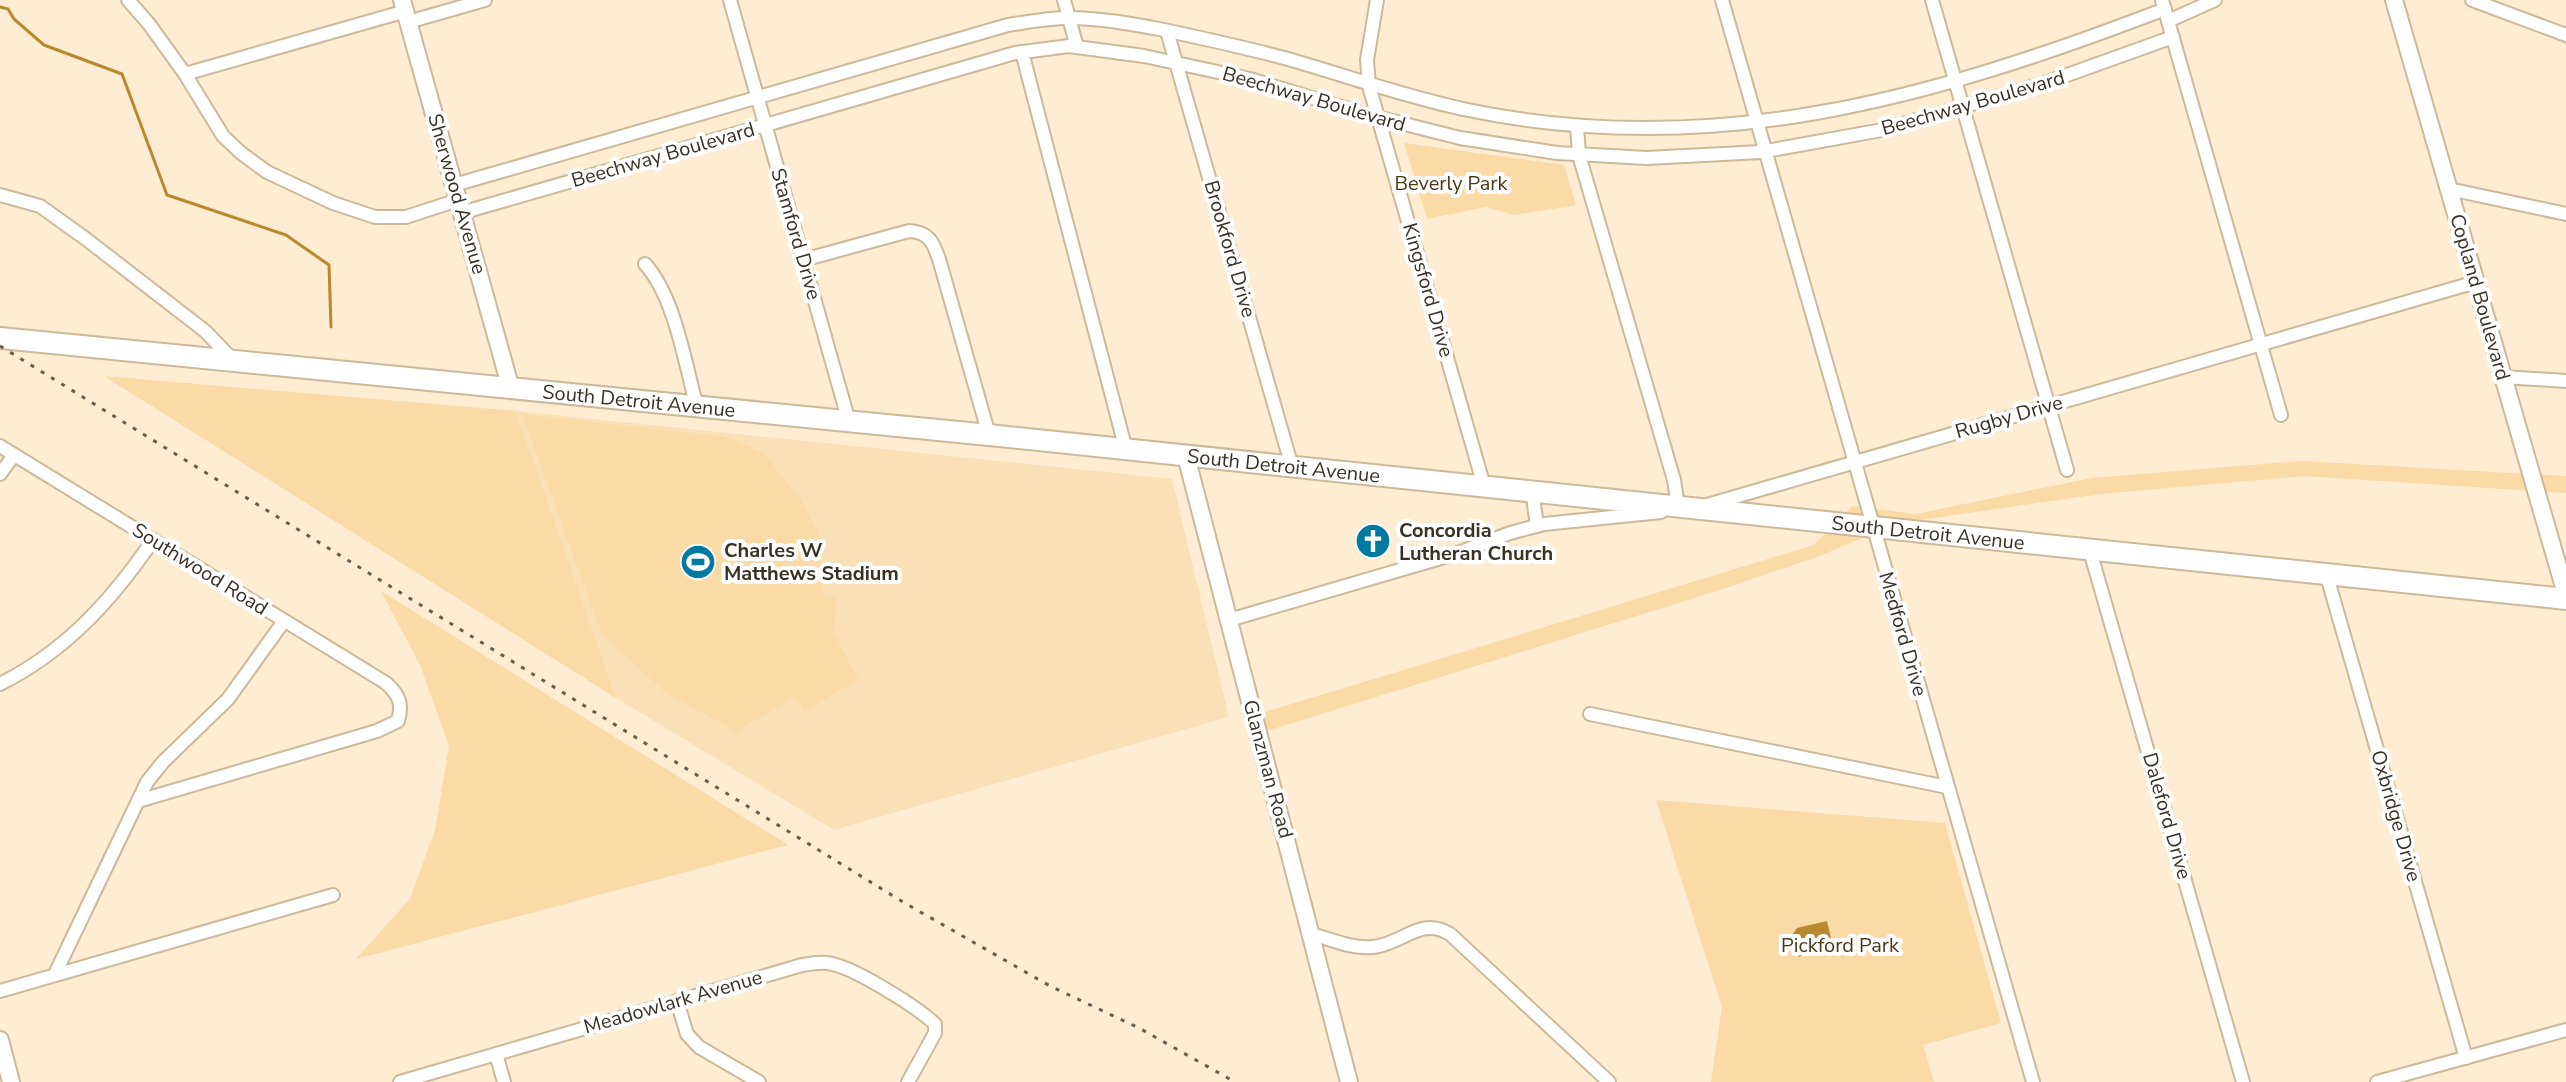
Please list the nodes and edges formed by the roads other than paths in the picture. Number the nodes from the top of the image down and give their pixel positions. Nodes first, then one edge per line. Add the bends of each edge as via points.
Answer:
1 (128, 0) edge
2 (485, 0) edge
3 (730, 0) edge
4 (1064, 0) edge
5 (1377, 0) edge
6 (1722, 0) edge
7 (1932, 0) edge
8 (2215, 0) edge
9 (2394, 0) edge
10 (2472, 0) edge
11 (2165, 10) edge
12 (405, 11) edge
13 (1069, 18) junction
14 (1167, 31) junction
15 (2566, 35) edge
16 (2173, 37) junction
17 (1077, 47) junction
18 (1022, 52) junction
19 (1176, 62) junction
20 (185, 74) junction
21 (1955, 80) junction
22 (1369, 86) junction
23 (758, 97) junction
24 (1963, 107) junction
25 (1377, 118) junction
26 (1758, 123) junction
27 (766, 125) junction
28 (1577, 126) junction
29 (1765, 151) junction
30 (1579, 155) junction
31 (2449, 189) junction
32 (0, 195) edge
33 (458, 199) junction
34 (2566, 214) edge
35 (803, 260) junction
36 (645, 264) dead end
37 (2476, 282) junction
38 (0, 338) edge
39 (2261, 344) junction
40 (235, 363) junction
41 (2503, 377) junction
42 (2566, 381) edge
43 (511, 389) junction
44 (2048, 406) junction
45 (697, 407) junction
46 (2281, 415) dead end
47 (849, 422) junction
48 (989, 435) junction
49 (0, 446) edge
50 (1126, 450) junction
51 (14, 455) junction
52 (1186, 456) junction
53 (1855, 462) junction
54 (1292, 467) junction
55 (2067, 470) dead end
56 (0, 474) edge
57 (1484, 486) junction
58 (1532, 490) junction
59 (1688, 507) junction
60 (1537, 526) junction
61 (1872, 527) junction
62 (153, 540) junction
63 (2090, 551) junction
64 (2326, 573) junction
65 (2566, 596) edge
66 (1229, 620) junction
67 (284, 621) junction
68 (0, 684) edge
69 (1590, 714) dead end
70 (1947, 787) junction
71 (138, 801) junction
72 (333, 895) dead end
73 (1311, 934) junction
74 (55, 974) junction
75 (0, 991) edge
76 (677, 1001) junction
77 (2566, 1030) edge
78 (0, 1040) edge
79 (496, 1054) junction
80 (2466, 1058) junction
81 (11, 1082) edge
82 (400, 1082) edge
83 (504, 1082) edge
84 (759, 1082) edge
85 (908, 1082) edge
86 (1349, 1082) edge
87 (1609, 1082) edge
88 (2033, 1082) edge
89 (2243, 1082) edge
90 (2377, 1082) edge

1 - 20 street
2 - 12 street
3 - 23 street, Stamford Drive
4 - 13 street
5 - 22 street, Kingsford Drive via 1367,60
6 - 26 street, Medford Drive
7 - 21 street
8 - 11 street, Beechway Boulevard
9 - 31 street, Copland Boulevard
10 - 15 street
11 - 16 street
11 - 21 street, Beechway Boulevard
12 - 20 street
12 - 33 street, Sherwood Avenue
13 - 14 street, Beechway Boulevard
13 - 17 street
13 - 23 street, Beechway Boulevard via 1008,25
14 - 19 street, Brookford Drive
14 - 22 street, Beechway Boulevard via 1291,60
16 - 24 street, Beechway Boulevard
16 - 39 street
17 - 18 street, Beechway Boulevard
17 - 19 street, Beechway Boulevard
18 - 27 street, Beechway Boulevard
18 - 50 street
19 - 25 street, Beechway Boulevard
19 - 54 street, Brookford Drive
20 - 33 street via 232,144 267,172 302,190 384,218 406,217
21 - 24 street
21 - 26 street, Beechway Boulevard via 1844,109
22 - 25 street, Kingsford Drive
22 - 28 street, Beechway Boulevard via 1465,110
23 - 27 street, Stamford Drive
23 - 33 street, Beechway Boulevard
24 - 29 street, Beechway Boulevard via 1850,137
24 - 44 street
25 - 30 street, Beechway Boulevard via 1460,138
25 - 57 street, Kingsford Drive
26 - 28 street, Beechway Boulevard via 1647,129
26 - 29 street, Medford Drive
27 - 33 street, Beechway Boulevard
27 - 35 street, Stamford Drive
28 - 30 street
29 - 30 street, Beechway Boulevard via 1647,158
29 - 53 street, Medford Drive
30 - 59 street via 1674,480
31 - 34 street
31 - 37 street, Copland Boulevard
32 - 40 street via 40,206 205,331
33 - 43 street, Sherwood Avenue
35 - 47 street, Stamford Drive
35 - 48 street via 909,231 929,237
36 - 45 street via 668,301
37 - 39 street, Rugby Drive
37 - 41 street, Copland Boulevard
38 - 40 main road, South Detroit Avenue
39 - 44 street, Rugby Drive
39 - 46 street
40 - 43 main road, South Detroit Avenue
41 - 42 street
41 - 65 street, Copland Boulevard
43 - 45 main road, South Detroit Avenue
44 - 53 street, Rugby Drive
44 - 55 street
45 - 47 main road, South Detroit Avenue
47 - 48 main road, South Detroit Avenue
48 - 50 main road, South Detroit Avenue
49 - 51 street, Southwood Road
50 - 52 main road, South Detroit Avenue
51 - 56 street
51 - 62 street, Southwood Road
52 - 54 main road, South Detroit Avenue
52 - 66 street, Glanzman Road
53 - 59 street, Rugby Drive
53 - 61 street, Medford Drive
54 - 57 main road, South Detroit Avenue
57 - 58 main road, South Detroit Avenue
58 - 59 main road, South Detroit Avenue
58 - 60 street
59 - 60 street, Rugby Drive
59 - 61 main road, South Detroit Avenue
60 - 66 street, Rugby Drive
61 - 63 main road, South Detroit Avenue
61 - 70 street, Medford Drive
62 - 67 street, Southwood Road
62 - 68 street via 122,585 75,633
63 - 64 main road, South Detroit Avenue
63 - 89 street, Daleford Drive
64 - 65 main road, South Detroit Avenue
64 - 80 street, Oxbridge Drive
66 - 73 street, Glanzman Road
67 - 71 street via 228,699 155,771
67 - 71 street, Southwood Road via 386,683 399,695 398,721
69 - 70 street
70 - 88 street, Medford Drive
71 - 74 street
72 - 74 street
73 - 86 street, Glanzman Road
73 - 87 street via 1370,947 1439,927
74 - 75 street
76 - 79 street, Meadowlark Avenue
76 - 84 street via 687,1034 699,1047
76 - 85 street, Meadowlark Avenue via 802,965 843,967 919,1009 935,1024
77 - 80 street
78 - 81 street
79 - 82 street, Meadowlark Avenue
79 - 83 street
80 - 90 street

